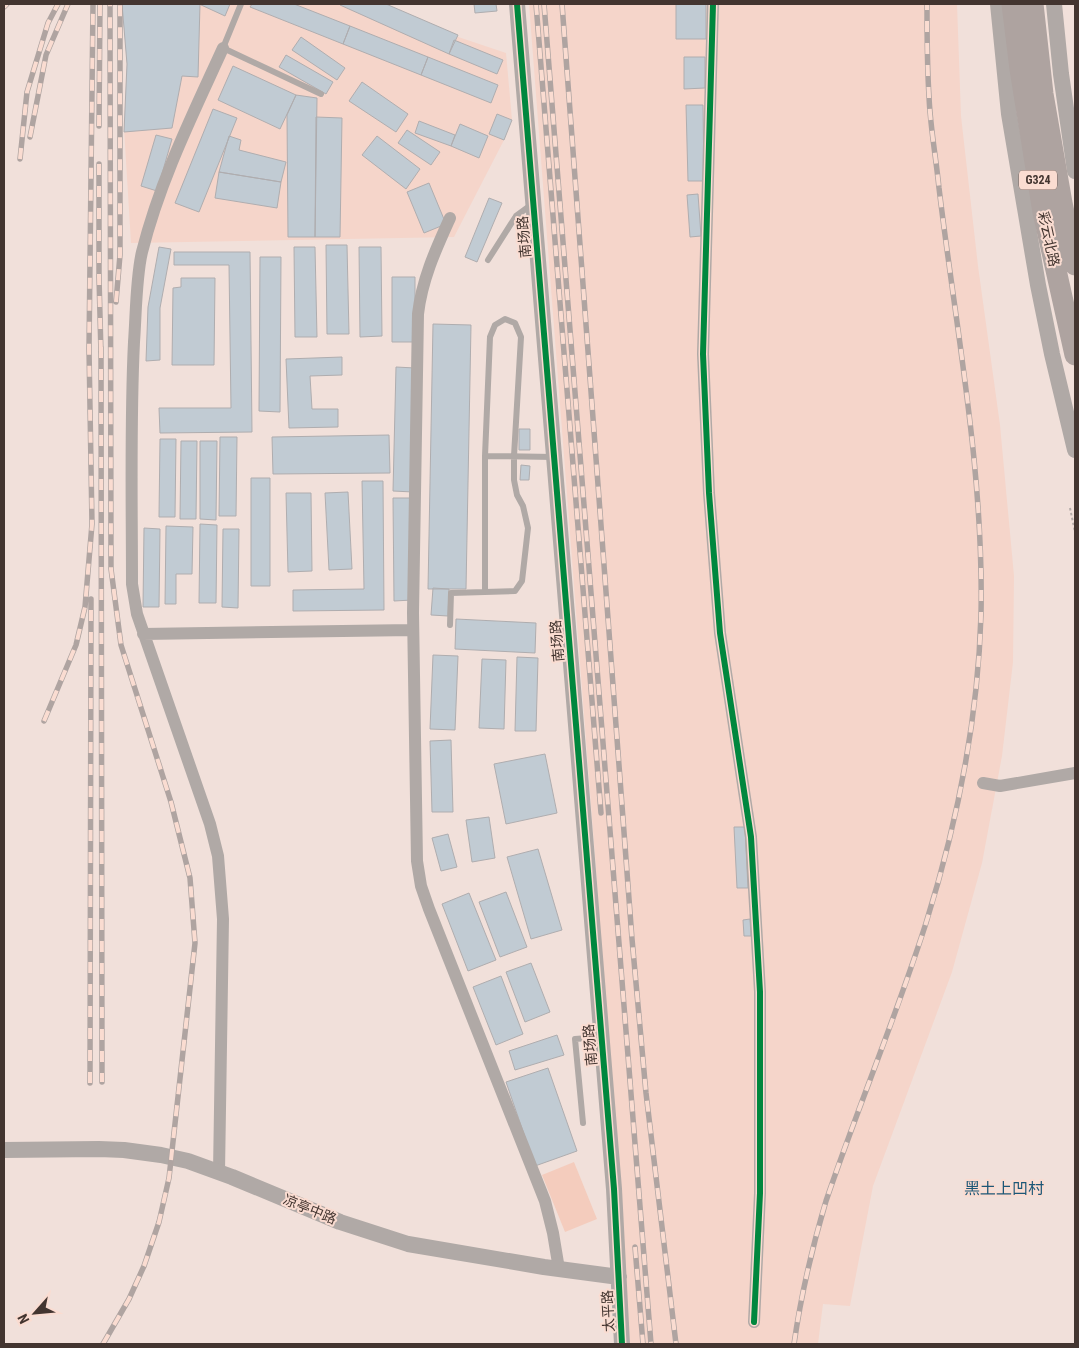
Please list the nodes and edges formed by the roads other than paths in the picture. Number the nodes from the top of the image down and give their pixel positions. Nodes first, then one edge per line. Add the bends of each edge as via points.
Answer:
1 (241, 4) edge
2 (517, 4) edge
3 (713, 4) edge
4 (998, 4) edge
5 (1012, 4) edge
6 (1033, 4) edge
7 (1054, 4) edge
8 (223, 48) junction
9 (321, 94) dead end
10 (1075, 171) edge
11 (534, 204) junction
12 (450, 218) dead end
13 (488, 260) dead end
14 (1075, 265) edge
15 (1075, 355) edge
16 (1075, 450) edge
17 (485, 456) junction
18 (514, 456) junction
19 (555, 457) junction
20 (484, 592) junction
21 (450, 625) dead end
22 (413, 630) junction
23 (143, 634) junction
24 (1075, 773) edge
25 (984, 783) dead end
26 (602, 1037) junction
27 (583, 1123) dead end
28 (4, 1150) edge
29 (219, 1172) junction
30 (559, 1269) junction
31 (619, 1277) junction
32 (754, 1322) dead end
33 (622, 1344) edge

1 - 8 lane
2 - 11 street, 南场路
3 - 32 street via 703,354 719,624 752,837 761,1068
4 - 16 street via 1009,114 1038,285
5 - 15 highway, 彩云北路 / G324 via 1043,212
6 - 14 highway, 彩云北路 / G324 via 1043,94
7 - 10 street
8 - 9 lane
8 - 23 street via 156,203 142,254 133,377 132,584
11 - 13 lane via 516,216
11 - 19 street, 南场路
12 - 22 street via 429,265 418,314
17 - 18 lane
17 - 18 lane via 490,337 495,325 504,319 515,323 521,337
17 - 20 lane
18 - 19 lane
18 - 20 lane via 514,480 528,528 522,581 515,591
19 - 26 street, 南场路
20 - 21 lane via 451,593
22 - 23 street
22 - 30 street via 421,886 545,1201
23 - 29 street via 210,824 218,856 223,918
24 - 25 street via 1000,786
26 - 27 lane via 575,1039
26 - 31 street, 南场路
28 - 29 street, 凉亭中路 via 124,1150 171,1157
29 - 30 street, 凉亭中路 via 340,1222 408,1244
30 - 31 street, 凉亭中路
31 - 33 street, 太平路

